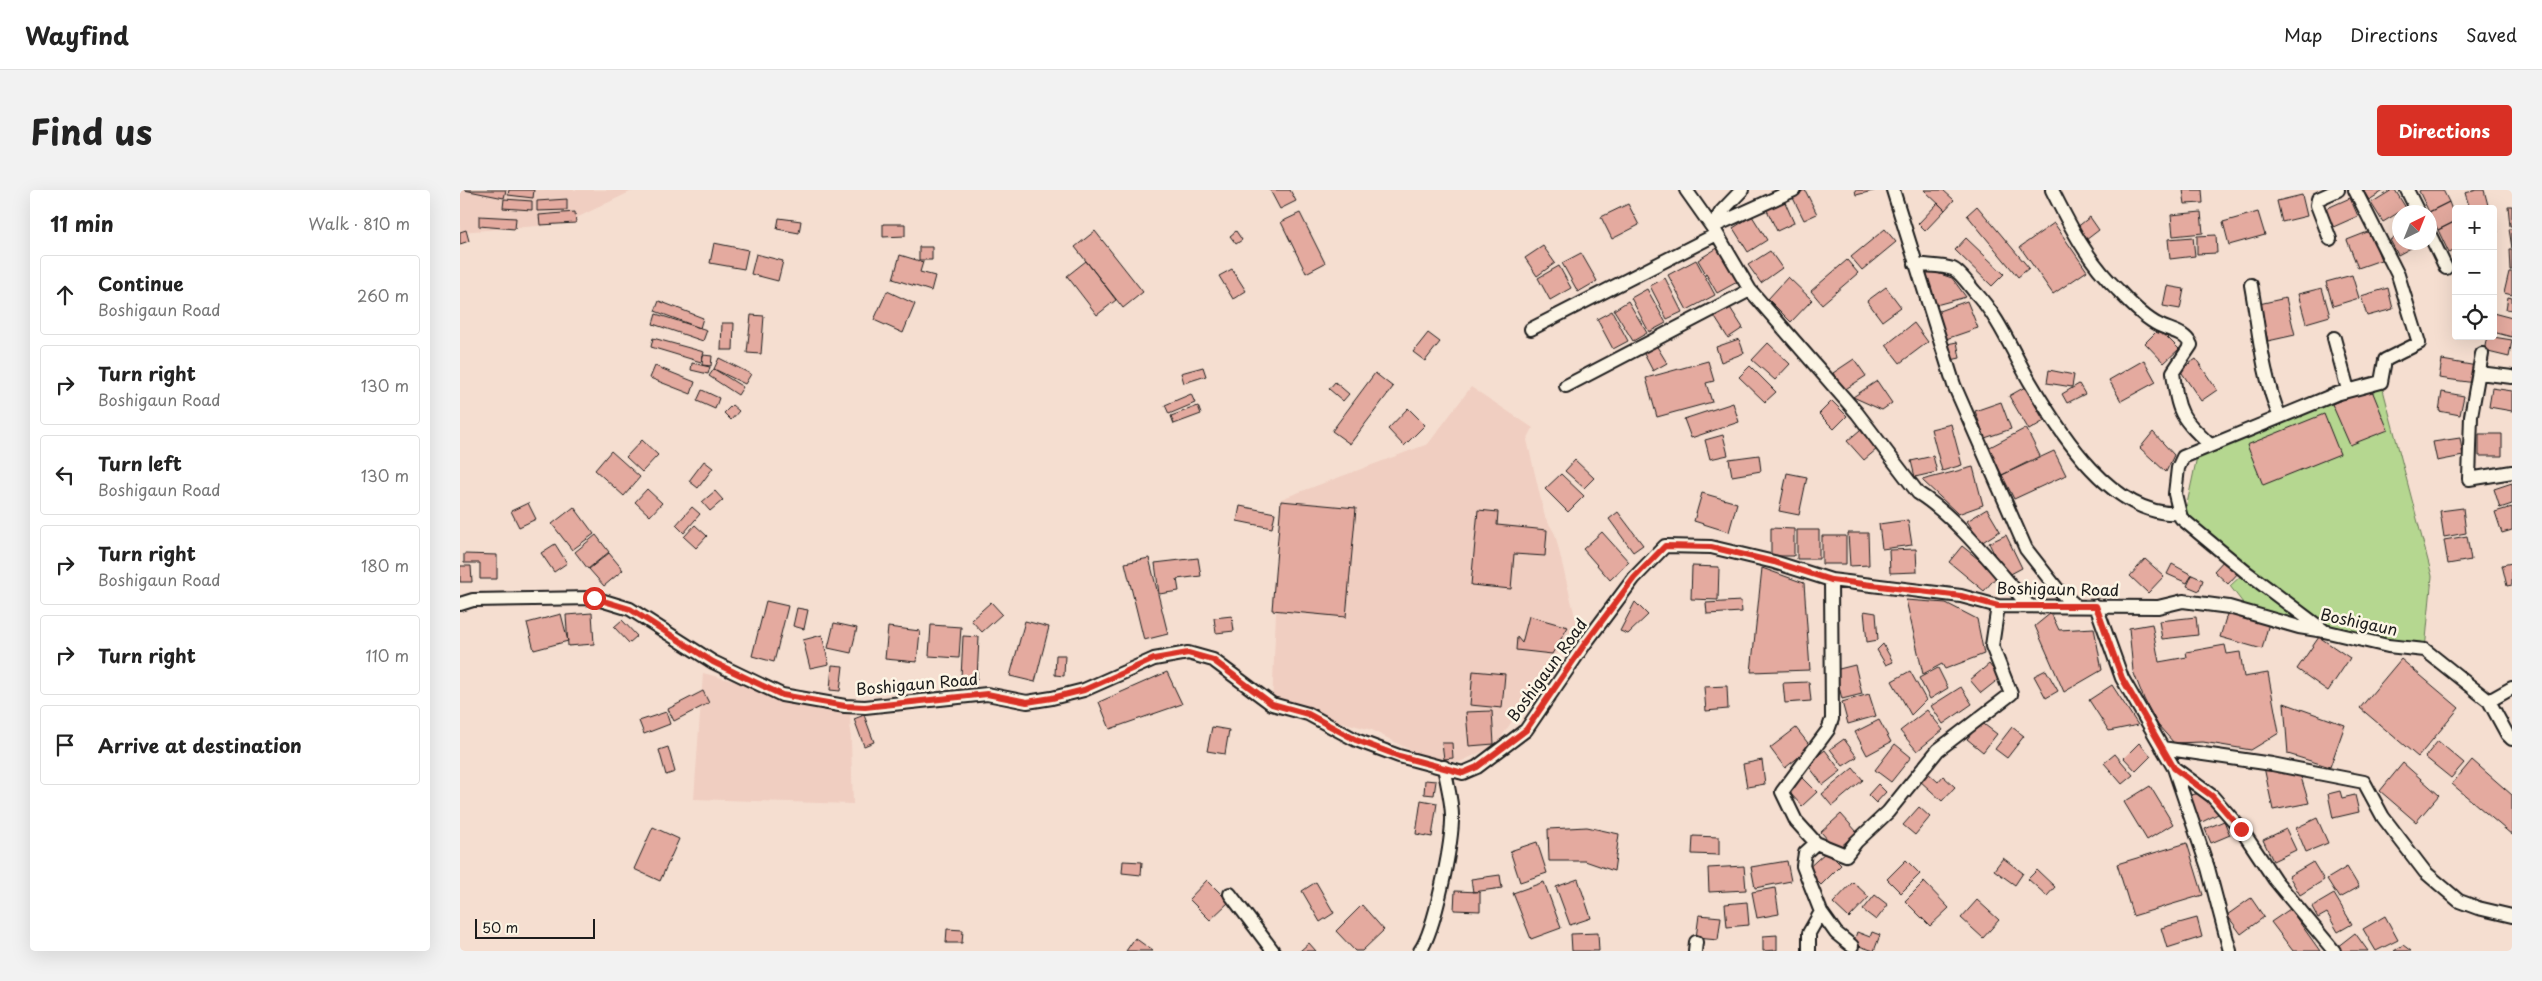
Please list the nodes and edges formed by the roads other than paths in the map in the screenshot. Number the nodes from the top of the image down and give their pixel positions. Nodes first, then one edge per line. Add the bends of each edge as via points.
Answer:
1 (1686, 190) edge
2 (1742, 190) edge
3 (1794, 190) edge
4 (1893, 190) edge
5 (2052, 190) edge
6 (2338, 190) edge
7 (2355, 190) edge
8 (2407, 190) edge
9 (2414, 205) edge
10 (1714, 231) junction
11 (2330, 239) dead end
12 (2437, 249) edge
13 (1915, 264) junction
14 (2446, 268) dead end
15 (2251, 285) dead end
16 (1750, 290) junction
17 (1531, 329) dead end
18 (2334, 338) dead end
19 (2482, 354) dead end
20 (2479, 373) junction
21 (2512, 378) edge
22 (1566, 386) dead end
23 (2348, 390) junction
24 (2280, 417) junction
25 (2210, 445) junction
26 (2512, 472) edge
27 (2180, 513) junction
28 (1831, 580) junction
29 (2183, 601) joint
30 (460, 604) edge
31 (2075, 605) junction
32 (1998, 606) junction
33 (2029, 606) junction
34 (2096, 606) junction
35 (2324, 631) junction
36 (2512, 688) edge
37 (2490, 701) junction
38 (2512, 739) edge
39 (2162, 748) junction
40 (1444, 768) junction
41 (2174, 768) junction
42 (1816, 843) junction
43 (1230, 894) dead end
44 (1821, 912) junction
45 (2512, 916) edge
46 (1852, 946) dead end
47 (1273, 951) edge
48 (1420, 951) edge
49 (1809, 951) edge
50 (2230, 951) edge
51 (2334, 951) edge

1 - 10 street
2 - 10 street via 1721,212
3 - 10 street
4 - 13 street
5 - 25 street via 2081,245 2116,289 2157,324 2188,339 2191,345 2173,372 2177,404 2182,416
6 - 11 street via 2318,199 2317,205
7 - 23 street via 2398,276 2419,342 2385,360 2381,382
8 - 9 street
10 - 16 street
10 - 17 street
12 - 14 street
13 - 27 street via 1954,270 1990,307 2035,390 2096,475 2129,501 2165,514
13 - 31 street via 1954,385 2026,549 2058,590
15 - 24 street via 2266,371
16 - 22 street
16 - 33 street via 1857,413 1918,493 1950,518
18 - 23 street
19 - 20 street
20 - 21 street
20 - 26 street via 2471,416 2469,479
23 - 24 street
24 - 25 street
25 - 27 street via 2183,457 2178,468 2175,494
27 - 35 street via 2181,518 2246,572
28 - 32 street, Boshigaun Road via 1961,596
28 - 40 street, Boshigaun Road via 1711,547 1665,546 1634,578 1526,730 1477,767 1463,773
28 - 42 street via 1832,719 1828,730 1782,792 1796,821
29 - 34 street, Boshigaun Road via 2158,607
29 - 35 street, Boshigaun via 2229,607
30 - 40 street, Boshigaun Road via 473,600 594,598 630,609 713,662 782,695 845,706 865,707 987,694 1027,702 1084,690 1154,659 1188,653 1213,660 1272,704 1308,714 1356,740
31 - 33 street, Boshigaun Road
31 - 34 street, Boshigaun Road
32 - 33 street, Boshigaun Road
32 - 42 street via 1992,646 2011,694 1938,750 1888,812 1846,855
34 - 39 street via 2122,678
35 - 37 street, Boshigaun via 2388,646 2425,650
36 - 37 street
37 - 38 street
39 - 41 street
39 - 45 street via 2364,782 2383,817 2425,872 2458,900
40 - 48 street via 1452,820 1437,904 1428,940
41 - 50 street via 2208,868
41 - 51 street via 2212,796 2241,829 2275,880
42 - 44 street via 1806,853 1802,866
43 - 47 street
44 - 46 street via 1836,933
44 - 49 street via 1810,933

